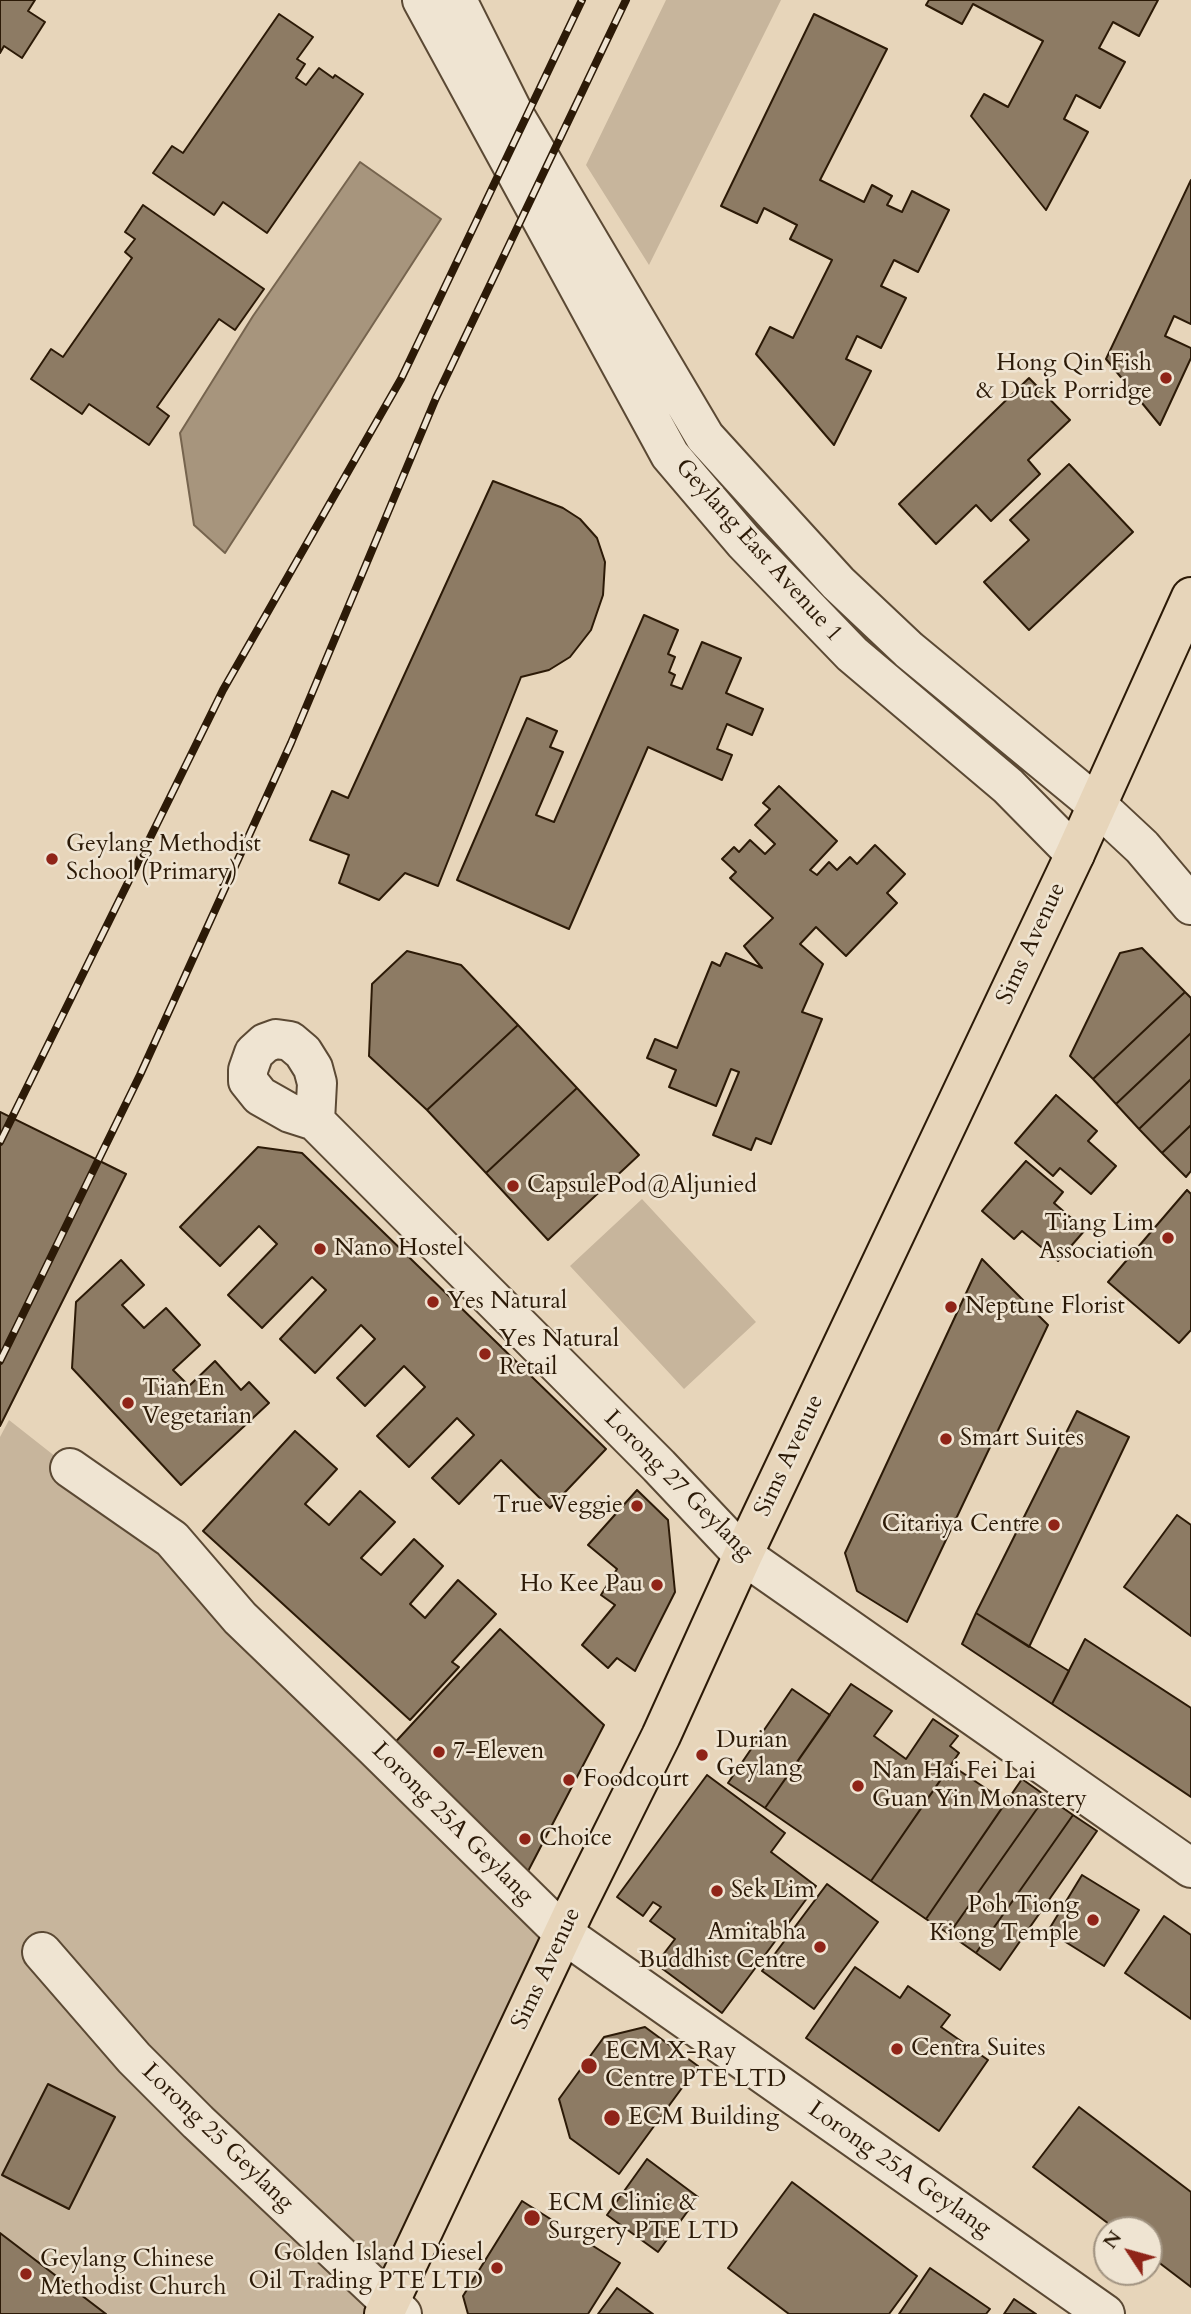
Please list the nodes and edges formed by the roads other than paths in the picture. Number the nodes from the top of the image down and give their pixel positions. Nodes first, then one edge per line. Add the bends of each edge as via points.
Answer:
1 (422, 0) edge
2 (457, 0) edge
3 (1191, 597) edge
4 (1097, 805) junction
5 (1075, 854) junction
6 (1191, 905) edge
7 (314, 1121) dead end
8 (70, 1468) dead end
9 (743, 1555) junction
10 (1191, 1868) edge
11 (564, 1934) junction
12 (42, 1952) dead end
13 (392, 2310) edge
14 (1105, 2314) edge

1 - 5 street, Geylang East Avenue 1 via 670,455 744,542 852,654 1008,786
2 - 4 street, Geylang East Avenue 1 via 515,116 705,436 838,583 909,650
3 - 4 main road, Sims Avenue
4 - 5 main road, Sims Avenue
4 - 6 street, Geylang East Avenue 1 via 1142,847
5 - 9 main road, Sims Avenue
7 - 9 street, Lorong 27 Geylang
8 - 11 street, Lorong 25A Geylang via 172,1539 240,1618
9 - 10 street, Lorong 27 Geylang
9 - 11 main road, Sims Avenue via 661,1737
11 - 13 main road, Sims Avenue
11 - 14 street, Lorong 25A Geylang
12 - 13 street, Lorong 25 Geylang via 204,2129

